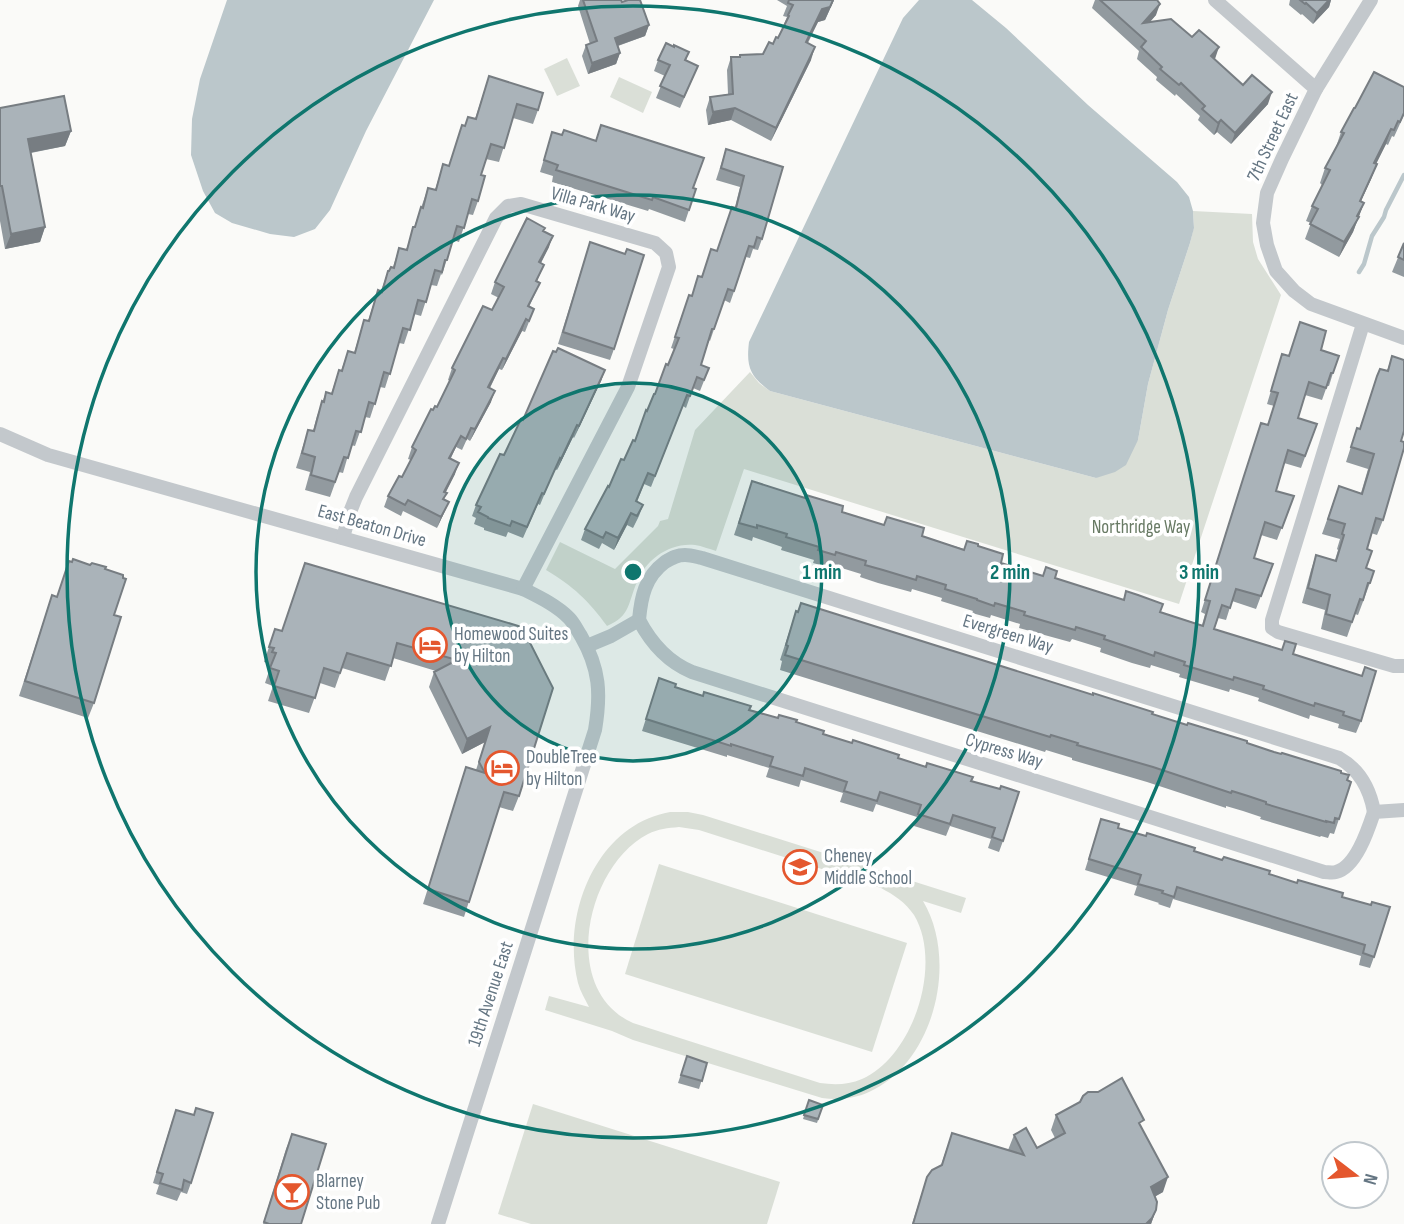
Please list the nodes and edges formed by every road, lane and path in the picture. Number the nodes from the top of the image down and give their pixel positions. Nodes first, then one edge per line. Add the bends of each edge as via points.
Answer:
1 (1215, 0) edge
2 (1370, 0) edge
3 (1316, 89) junction
4 (1363, 324) junction
5 (1404, 338) edge
6 (0, 434) edge
7 (343, 538) junction
8 (523, 589) junction
9 (639, 620) junction
10 (587, 646) junction
11 (1404, 666) edge
12 (582, 775) joint
13 (1404, 810) edge
14 (1374, 813) junction
15 (438, 1224) edge

1 - 3 street, 7th Street East
2 - 3 street
3 - 4 street, 7th Street East via 1267,192 1267,246 1276,271 1294,291 1311,304
4 - 5 street, 7th Street East
4 - 11 street via 1272,628
6 - 7 street, East Beaton Drive via 48,455
7 - 8 street, East Beaton Drive
7 - 8 street, Villa Park Way via 356,497 496,218 508,206 521,204 655,243 666,253 669,267 628,387
8 - 10 street, East Beaton Drive via 571,619
9 - 10 street
9 - 14 street, Cypress Way via 666,656 692,672 1324,872 1346,867 1367,836
9 - 14 street, Evergreen Way via 641,596 656,569 674,557 702,558 1339,758 1361,777
10 - 12 street, East Beaton Drive via 600,701
12 - 15 street, 19th Avenue East
13 - 14 street

